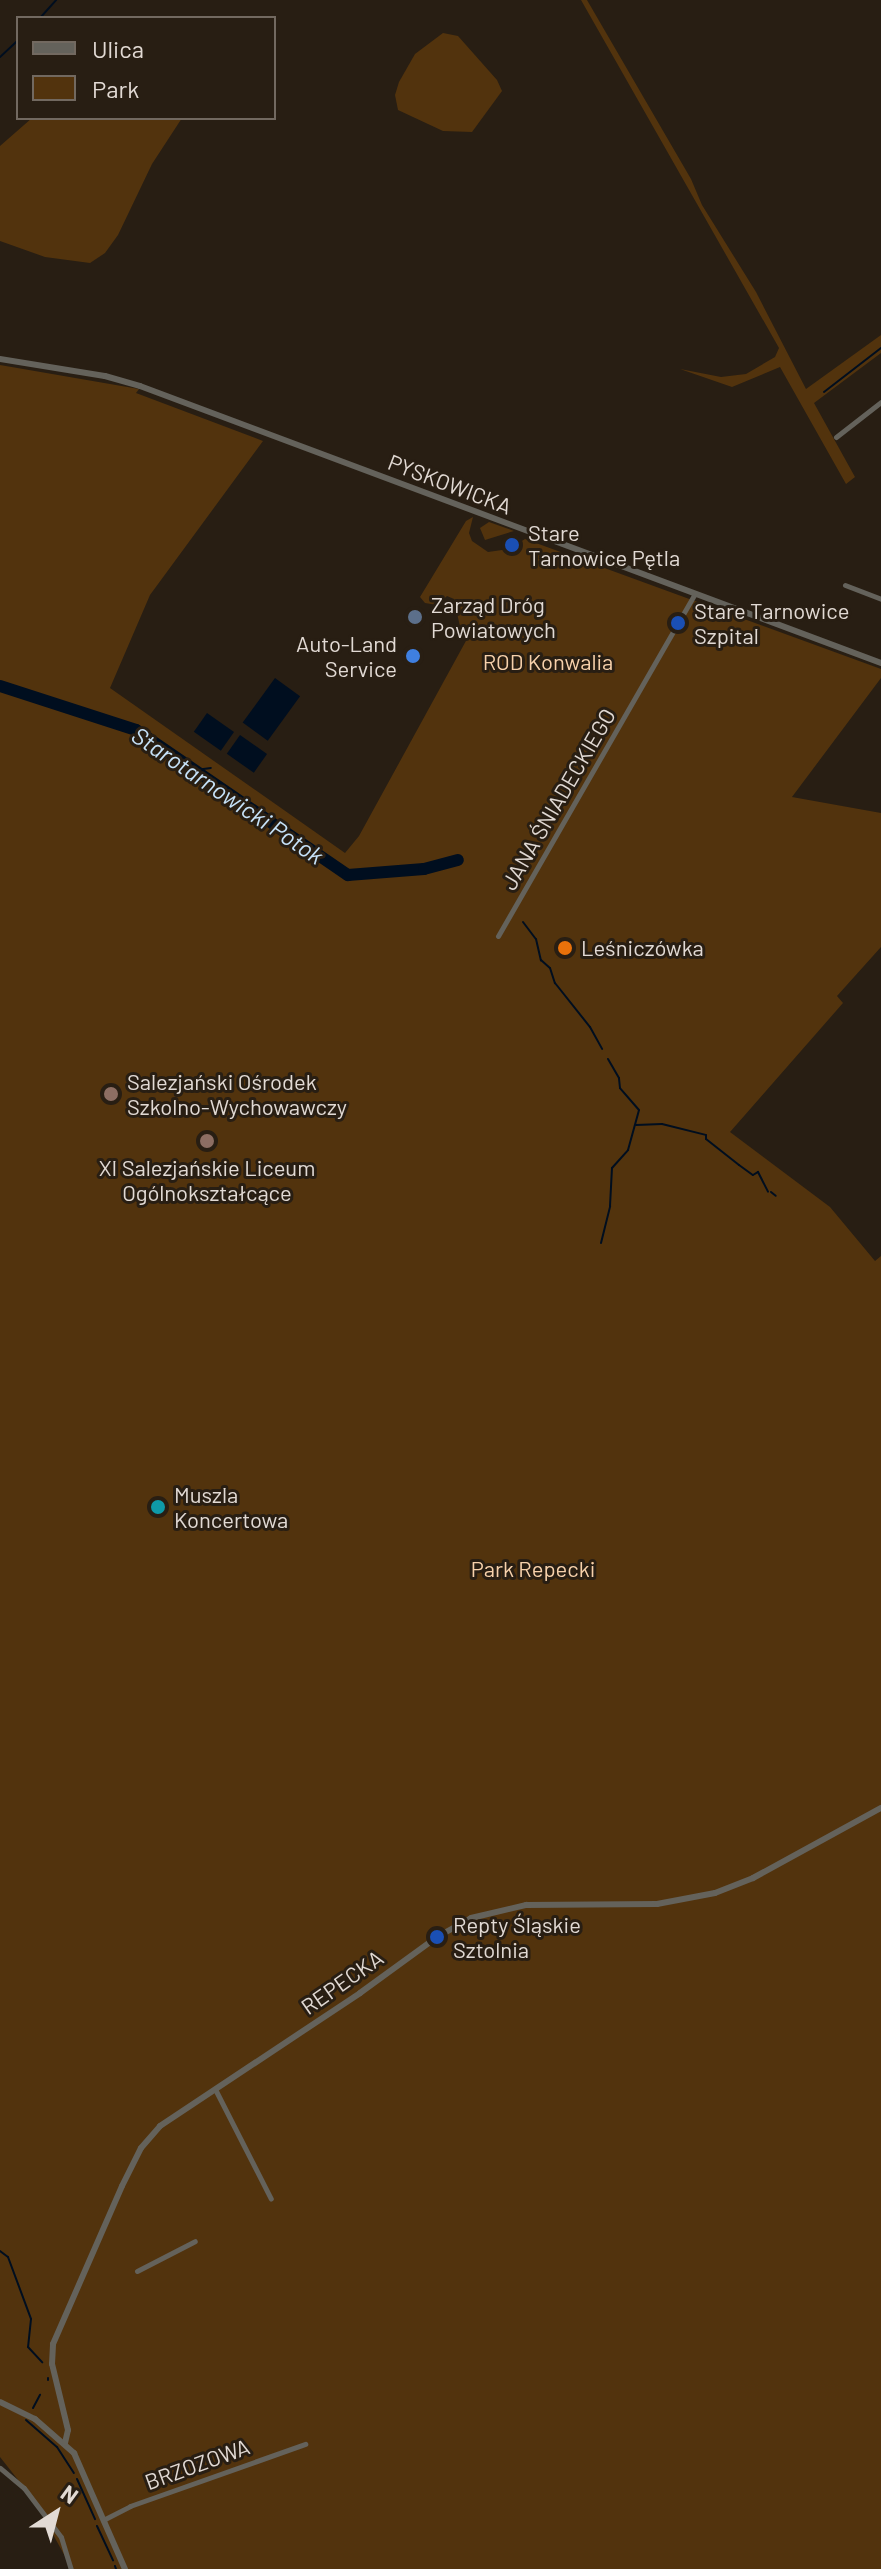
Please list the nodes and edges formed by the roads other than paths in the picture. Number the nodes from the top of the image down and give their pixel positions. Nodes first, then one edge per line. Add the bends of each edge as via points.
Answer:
1 (0, 359) edge
2 (881, 402) edge
3 (836, 437) dead end
4 (845, 585) dead end
5 (694, 595) junction
6 (881, 599) edge
7 (881, 663) edge
8 (498, 936) dead end
9 (881, 1808) edge
10 (215, 2089) junction
11 (271, 2199) dead end
12 (195, 2241) dead end
13 (137, 2271) dead end
14 (0, 2402) edge
15 (65, 2443) junction
16 (305, 2444) dead end
17 (0, 2468) edge
18 (103, 2520) junction
19 (71, 2569) edge
20 (125, 2569) edge

1 - 5 street, PYSKOWICKA via 140,386
2 - 3 street
4 - 6 street
5 - 7 street, PYSKOWICKA
5 - 8 street, JANA ŚNIADECKIEGO
9 - 10 street, REPECKA via 715,1893 657,1904 526,1905 471,1918
10 - 11 street
10 - 15 street, REPECKA via 160,2126 141,2148 57,2333 51,2358 68,2430
12 - 13 street
14 - 15 street via 35,2419
15 - 18 street
16 - 18 street, BRZOZOWA
17 - 19 street via 24,2488 61,2537
18 - 20 street

